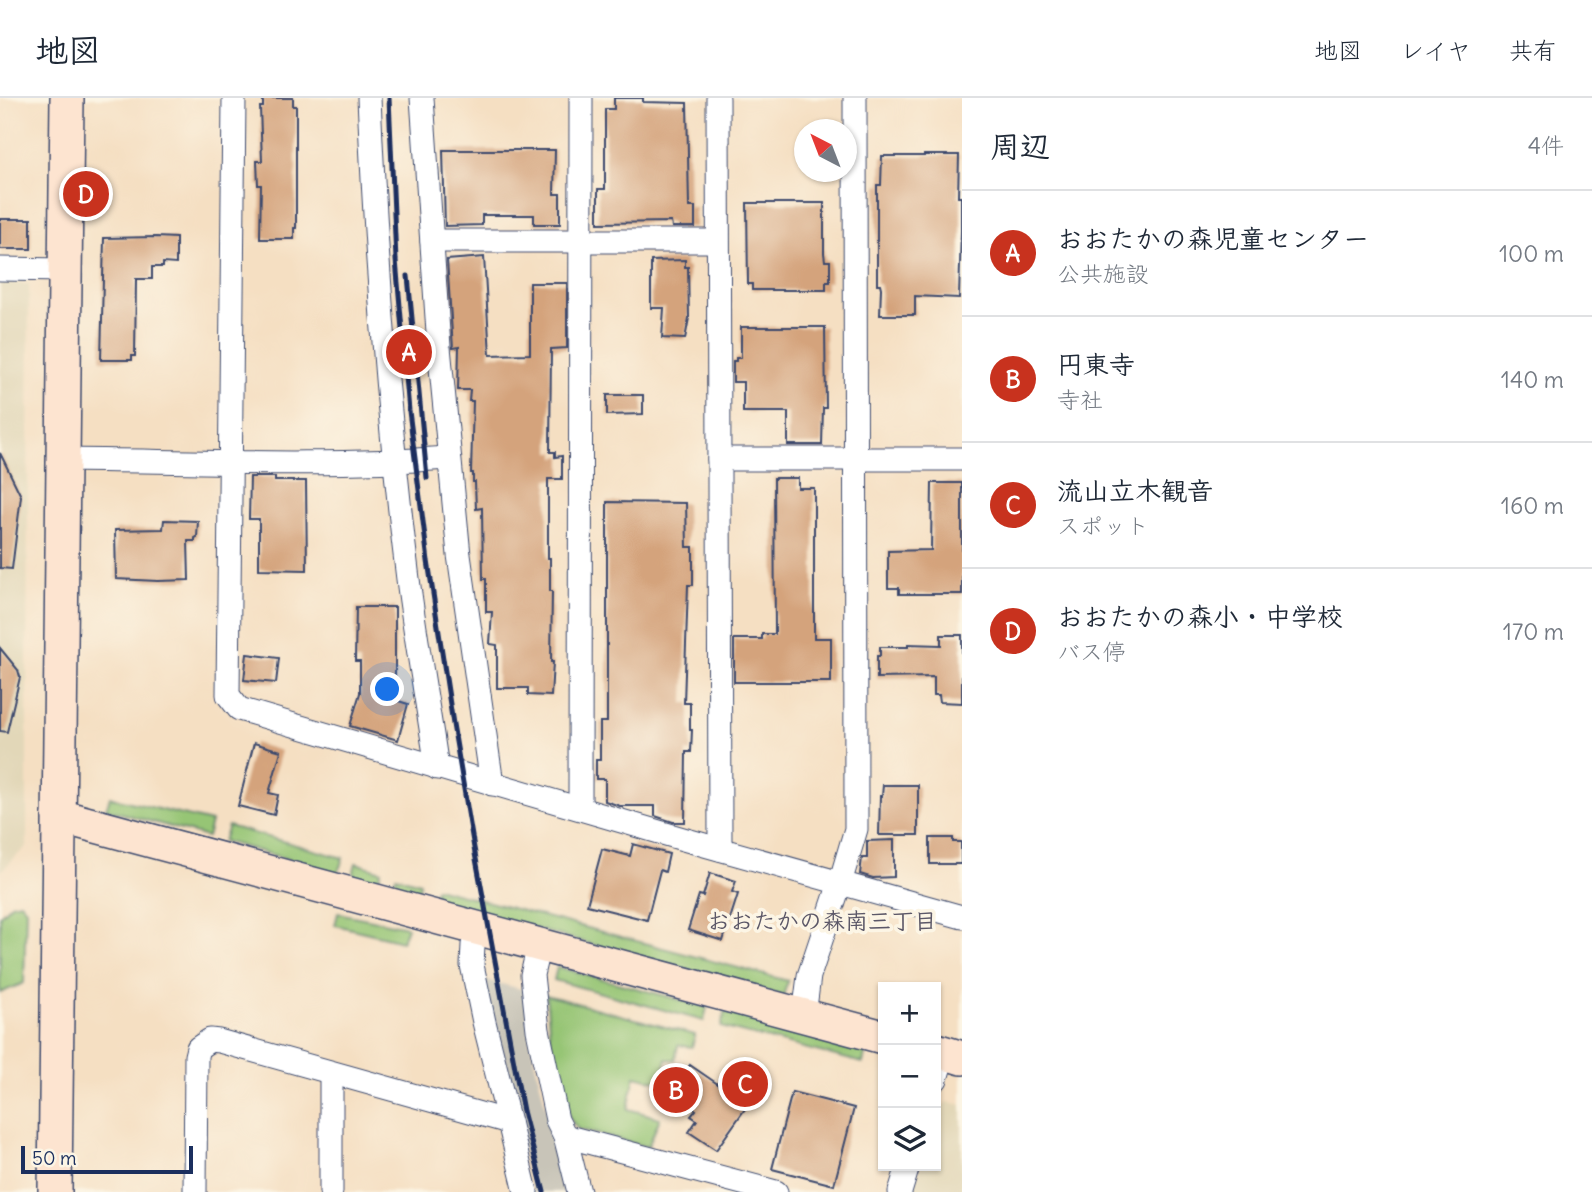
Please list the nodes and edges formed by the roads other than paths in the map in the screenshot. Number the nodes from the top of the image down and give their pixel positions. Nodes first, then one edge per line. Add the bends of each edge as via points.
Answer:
1 (67, 98) edge
2 (234, 98) edge
3 (369, 98) edge
4 (422, 98) edge
5 (581, 98) edge
6 (718, 98) edge
7 (855, 98) edge
8 (432, 241) junction
9 (581, 241) junction
10 (718, 241) junction
11 (0, 269) edge
12 (64, 270) junction
13 (449, 458) junction
14 (719, 459) junction
15 (856, 459) junction
16 (962, 459) edge
17 (62, 460) junction
18 (396, 462) junction
19 (230, 463) junction
20 (437, 768) junction
21 (492, 784) junction
22 (580, 808) junction
23 (59, 816) junction
24 (720, 849) junction
25 (840, 883) junction
26 (962, 917) edge
27 (477, 929) junction
28 (539, 944) junction
29 (804, 1016) junction
30 (878, 1036) edge
31 (332, 1073) junction
32 (509, 1122) junction
33 (565, 1136) junction
34 (906, 1171) edge
35 (55, 1192) edge
36 (195, 1192) edge
37 (331, 1192) edge
38 (526, 1192) edge
39 (579, 1192) edge
40 (776, 1192) edge
41 (900, 1192) edge

1 - 12 street
2 - 19 street
3 - 18 street via 380,298
4 - 8 street
5 - 9 street
6 - 10 street
7 - 15 street
8 - 9 street
8 - 13 street
9 - 10 street
9 - 22 street
10 - 14 street
11 - 12 street
12 - 17 street
13 - 18 street
13 - 21 street
14 - 15 street
14 - 24 street
15 - 16 street
15 - 25 street via 856,829
17 - 19 street
17 - 23 street
18 - 19 street
18 - 20 street
19 - 20 street via 228,695 232,702 239,709
20 - 21 street
21 - 22 street
22 - 24 street
23 - 27 street
23 - 35 street
24 - 25 street
25 - 26 street
25 - 29 street via 809,976
27 - 28 street
27 - 32 street via 472,965
28 - 29 street
28 - 33 street via 531,975 536,1017 557,1120
29 - 30 street
31 - 32 street
31 - 36 street via 219,1041 203,1043 196,1056
31 - 37 street
32 - 38 street
33 - 39 street
33 - 40 street
34 - 41 street

